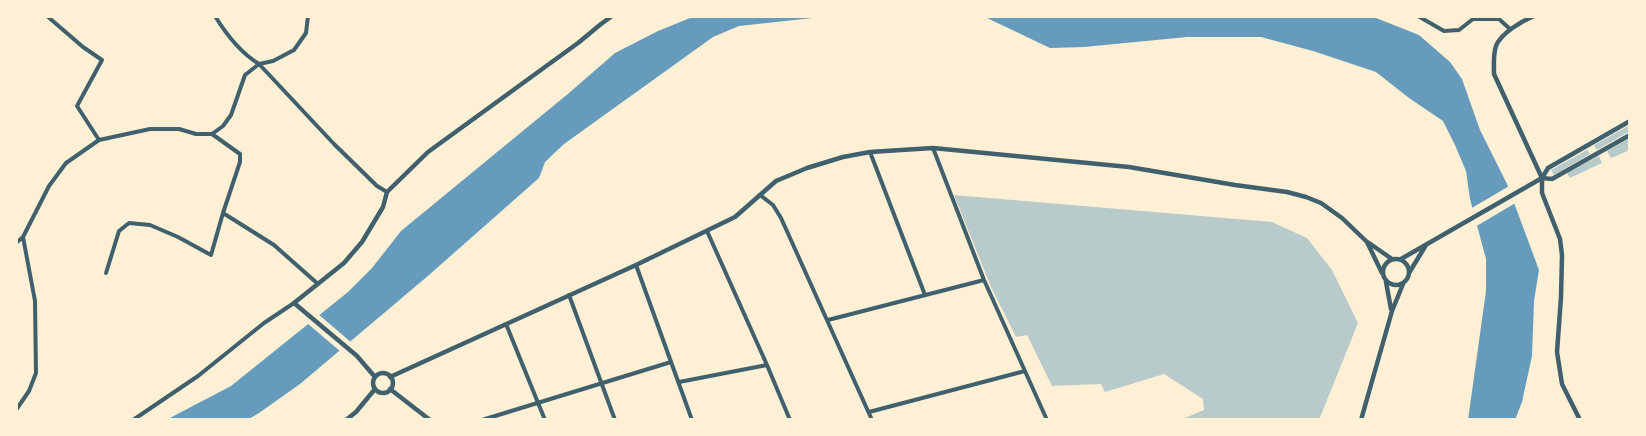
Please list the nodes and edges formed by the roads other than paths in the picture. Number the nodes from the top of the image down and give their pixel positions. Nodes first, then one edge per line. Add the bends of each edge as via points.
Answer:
1 (47, 16) edge
2 (215, 16) edge
3 (308, 16) edge
4 (612, 16) edge
5 (1418, 16) edge
6 (1534, 16) edge
7 (1510, 29) junction
8 (259, 64) junction
9 (1630, 121) edge
10 (212, 134) junction
11 (1630, 134) edge
12 (99, 140) junction
13 (933, 148) junction
14 (870, 152) junction
15 (1542, 178) junction
16 (388, 192) junction
17 (760, 195) junction
18 (223, 214) junction
19 (707, 231) junction
20 (23, 237) junction
21 (1366, 241) junction
22 (16, 243) edge
23 (1427, 244) junction
24 (1392, 259) junction
25 (1401, 260) junction
26 (636, 264) junction
27 (1409, 272) junction
28 (106, 273) dead end
29 (1382, 273) junction
30 (984, 280) junction
31 (1386, 281) junction
32 (318, 284) junction
33 (1403, 284) junction
34 (570, 295) junction
35 (925, 295) junction
36 (294, 304) junction
37 (1392, 311) junction
38 (828, 320) junction
39 (506, 324) junction
40 (671, 362) junction
41 (767, 365) junction
42 (1024, 371) junction
43 (375, 377) junction
44 (390, 377) junction
45 (678, 382) junction
46 (602, 383) junction
47 (375, 389) junction
48 (390, 389) junction
49 (539, 402) junction
50 (16, 410) edge
51 (869, 412) junction
52 (133, 420) edge
53 (346, 420) edge
54 (430, 420) edge
55 (482, 420) edge
56 (546, 420) edge
57 (615, 420) edge
58 (692, 420) edge
59 (790, 420) edge
60 (872, 420) edge
61 (1047, 420) edge
62 (1361, 420) edge
63 (1580, 420) edge

1 - 12 street via 102,60 77,106
2 - 8 street via 249,58
3 - 8 street via 306,33 294,50 273,62
4 - 16 street via 428,152
5 - 7 street via 1444,31 1459,30 1473,19 1499,19
6 - 7 street
7 - 15 street via 1496,44 1494,74
8 - 10 street via 245,75 231,115
8 - 16 street via 334,144 377,186
9 - 15 street via 1548,168
10 - 12 street via 150,129
10 - 18 street via 240,154
11 - 15 street via 1552,178
12 - 20 street via 66,164 48,186
13 - 14 street
13 - 21 street via 1129,167 1287,192 1321,203
13 - 30 street
14 - 17 street via 807,168 776,181
14 - 35 street
15 - 23 street
15 - 63 street via 1542,192 1560,239 1562,255 1557,352 1562,384
16 - 32 street via 362,242 344,263
17 - 19 street via 734,217
17 - 38 street via 781,218
18 - 28 street via 211,255 150,225 129,223 119,231
18 - 32 street via 274,245
19 - 26 street
19 - 41 street
20 - 22 street
20 - 50 street via 36,301 36,373
21 - 24 street
21 - 29 street
23 - 25 street
23 - 27 street
24 - 25 street
24 - 29 street via 1386,263
25 - 27 street
26 - 34 street
26 - 40 street
27 - 33 street
29 - 31 street
30 - 35 street
30 - 42 street
31 - 33 street via 1396,286
31 - 37 street
32 - 36 street
33 - 37 street
34 - 39 street
34 - 46 street
35 - 38 street
36 - 43 street via 357,356
36 - 52 street
37 - 62 street
38 - 51 street
39 - 44 street
39 - 49 street
40 - 45 street
40 - 46 street
41 - 45 street
41 - 59 street
42 - 51 street
42 - 61 street
43 - 44 street via 381,374
43 - 47 street
44 - 48 street
45 - 58 street
46 - 49 street
46 - 57 street
47 - 48 street via 381,393
47 - 53 street
48 - 54 street
49 - 55 street
49 - 56 street
51 - 60 street

